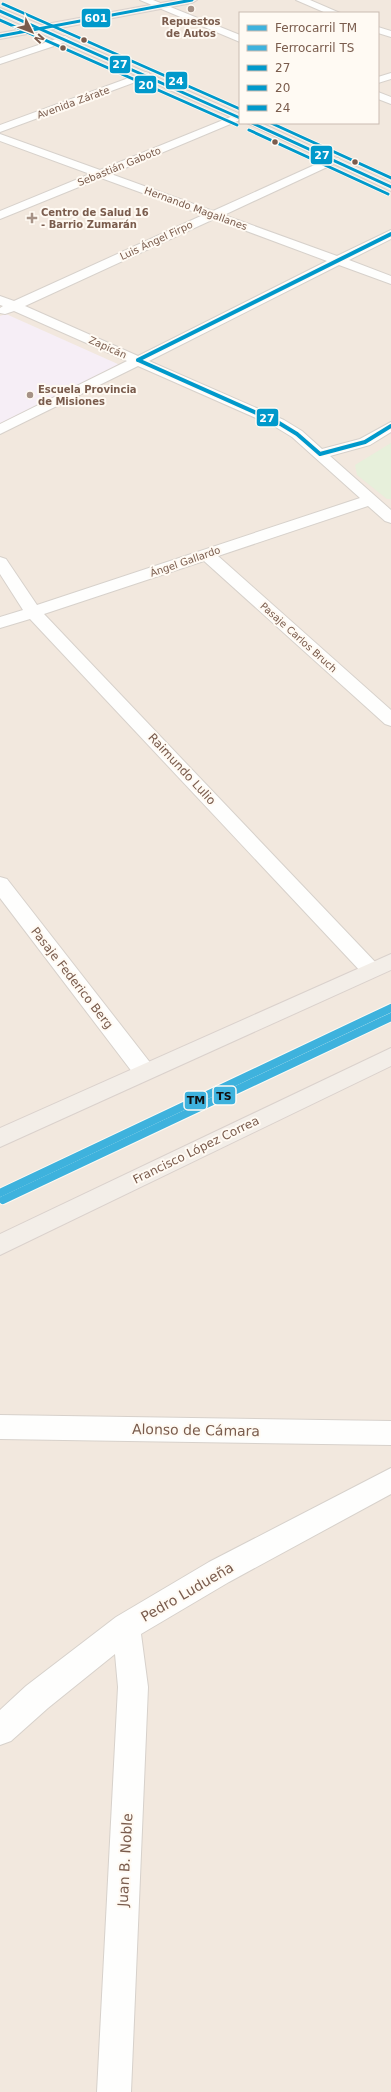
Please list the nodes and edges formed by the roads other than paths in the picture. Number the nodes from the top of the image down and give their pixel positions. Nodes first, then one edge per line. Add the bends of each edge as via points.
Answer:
1 (145, 0) edge
2 (192, 0) edge
3 (301, 0) edge
4 (160, 6) junction
5 (0, 11) edge
6 (332, 12) edge
7 (41, 28) junction
8 (379, 30) edge
9 (391, 34) edge
10 (0, 36) edge
11 (65, 39) junction
12 (239, 39) edge
13 (0, 62) edge
14 (145, 75) junction
15 (391, 76) edge
16 (379, 80) edge
17 (379, 95) edge
18 (391, 101) edge
19 (239, 117) edge
20 (254, 124) edge
21 (0, 129) edge
22 (0, 137) edge
23 (334, 160) junction
24 (100, 173) junction
25 (391, 187) edge
26 (213, 214) junction
27 (0, 215) edge
28 (391, 234) edge
29 (338, 260) junction
30 (391, 280) edge
31 (0, 300) edge
32 (14, 306) junction
33 (0, 312) edge
34 (138, 360) junction
35 (391, 426) edge
36 (0, 430) edge
37 (320, 454) junction
38 (370, 500) junction
39 (391, 518) edge
40 (206, 554) junction
41 (0, 562) edge
42 (33, 612) junction
43 (0, 623) edge
44 (391, 720) edge
45 (0, 884) edge
46 (391, 961) edge
47 (371, 970) junction
48 (391, 1056) edge
49 (144, 1071) junction
50 (0, 1138) edge
51 (0, 1245) edge
52 (0, 1427) edge
53 (391, 1433) edge
54 (391, 1480) edge
55 (126, 1627) junction
56 (0, 1730) edge
57 (114, 2092) edge

1 - 4 street
2 - 4 main road
3 - 6 street
4 - 7 main road
4 - 12 street
5 - 7 main road
7 - 10 main road
7 - 11 main road
8 - 9 street
11 - 13 street
11 - 14 main road
14 - 19 main road
14 - 21 street, Avenida Zárate
15 - 16 street
17 - 18 street
19 - 24 street, Sebastián Gaboto
20 - 23 main road
22 - 24 street, Hernando Magallanes
23 - 25 main road
23 - 26 street, Luis Ángel Firpo
24 - 26 street, Hernando Magallanes
24 - 27 street, Sebastián Gaboto
26 - 29 street, Hernando Magallanes
26 - 32 street, Luis Ángel Firpo
28 - 29 street
29 - 30 street, Hernando Magallanes
29 - 34 street
31 - 32 street, Zapicán
32 - 33 street, Luis Ángel Firpo
32 - 34 street, Zapicán
34 - 36 street
34 - 37 street, Zapicán via 279,423 297,434
35 - 37 street via 365,442
37 - 38 street, Zapicán
38 - 39 street, Zapicán
38 - 40 street, Ángel Gallardo
40 - 42 street, Ángel Gallardo
40 - 44 street, Pasaje Carlos Bruch
41 - 42 street, Raimundo Lulio
42 - 43 street, Ángel Gallardo
42 - 47 street, Raimundo Lulio
45 - 49 street, Pasaje Federico Berg
46 - 47 main road
47 - 49 main road
48 - 51 main road, Francisco López Correa
49 - 50 main road
52 - 53 street, Alonso de Cámara
54 - 55 street, Pedro Ludueña via 219,1572
55 - 56 street, Pedro Ludueña via 37,1697
55 - 57 street, Juan B. Noble via 134,1687

